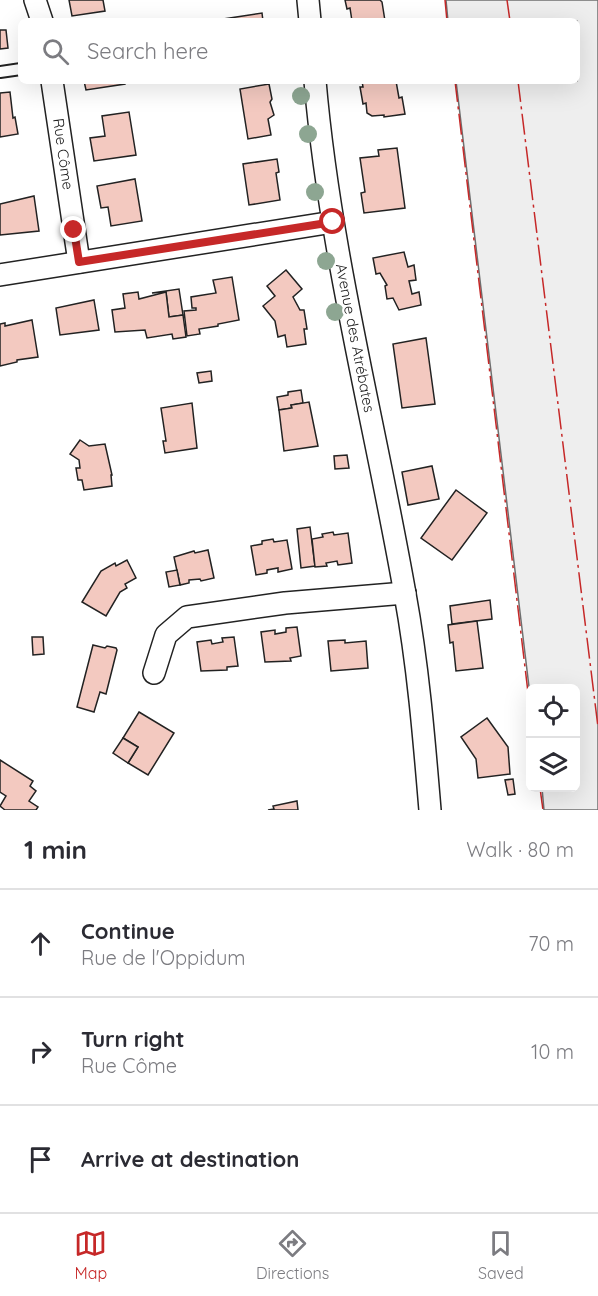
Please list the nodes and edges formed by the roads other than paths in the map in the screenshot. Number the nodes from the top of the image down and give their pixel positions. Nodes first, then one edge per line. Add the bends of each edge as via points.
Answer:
1 (35, 0) edge
2 (308, 0) edge
3 (41, 18) edge
4 (310, 18) edge
5 (18, 69) edge
6 (0, 72) edge
7 (52, 84) edge
8 (315, 84) edge
9 (333, 222) junction
10 (79, 262) junction
11 (0, 275) edge
12 (405, 593) junction
13 (154, 673) dead end
14 (430, 810) edge

1 - 3 street
2 - 4 street
5 - 6 lane
7 - 10 street, Rue Côme
8 - 9 street, Avenue des Atrébates
9 - 10 street
9 - 12 street, Avenue des Atrébates
10 - 11 street
12 - 13 street via 285,603 187,617 166,635
12 - 14 street, Avenue des Atrébates via 423,723

